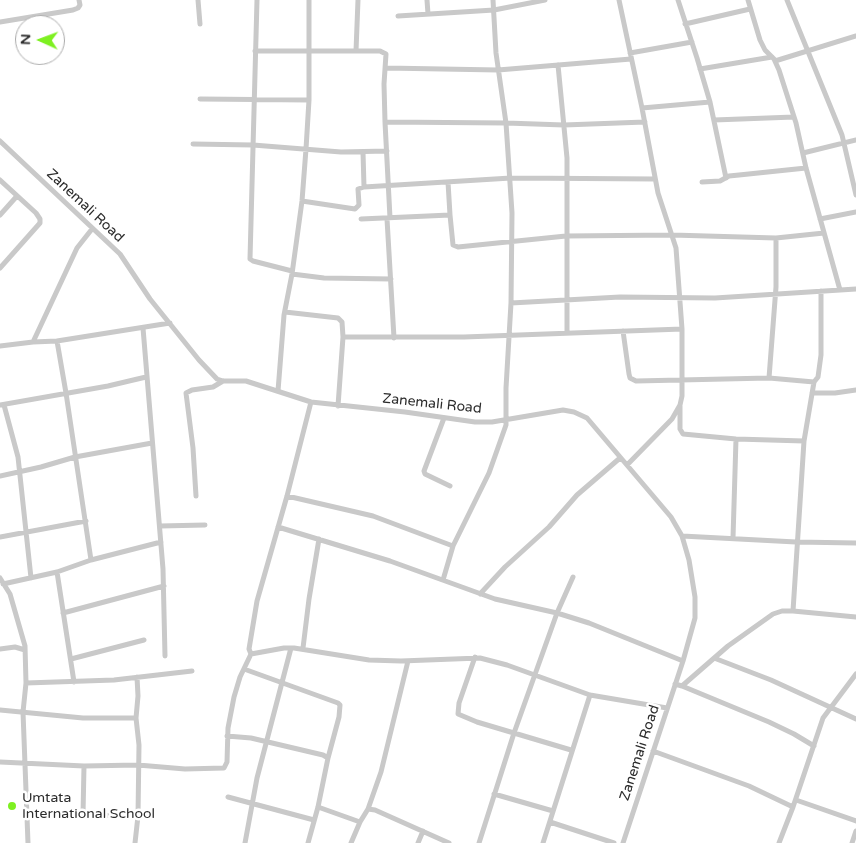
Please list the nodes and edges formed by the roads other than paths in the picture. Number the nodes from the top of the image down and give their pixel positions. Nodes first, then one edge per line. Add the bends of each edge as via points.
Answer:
1 (79, 0) edge
2 (198, 0) edge
3 (256, 0) edge
4 (309, 0) edge
5 (358, 0) edge
6 (427, 0) edge
7 (494, 0) edge
8 (545, 0) edge
9 (619, 0) edge
10 (678, 0) edge
11 (748, 0) edge
12 (788, 0) edge
13 (750, 9) junction
14 (494, 10) junction
15 (428, 14) junction
16 (398, 16) dead end
17 (0, 22) edge
18 (200, 24) dead end
19 (685, 24) junction
20 (856, 36) edge
21 (692, 42) junction
22 (807, 50) junction
23 (255, 51) junction
24 (309, 51) junction
25 (356, 51) junction
26 (630, 53) junction
27 (632, 59) junction
28 (773, 59) junction
29 (558, 66) junction
30 (386, 68) junction
31 (700, 69) junction
32 (498, 70) junction
33 (200, 99) dead end
34 (254, 99) junction
35 (309, 100) junction
36 (710, 102) junction
37 (642, 108) junction
38 (794, 117) junction
39 (714, 120) junction
40 (385, 122) junction
41 (645, 122) junction
42 (506, 123) junction
43 (564, 125) junction
44 (856, 140) edge
45 (0, 141) edge
46 (845, 143) junction
47 (193, 144) dead end
48 (253, 145) junction
49 (306, 149) junction
50 (387, 151) junction
51 (363, 152) junction
52 (803, 153) junction
53 (806, 168) junction
54 (510, 178) junction
55 (567, 178) junction
56 (726, 178) junction
57 (655, 179) junction
58 (0, 180) edge
59 (448, 182) junction
60 (702, 182) dead end
61 (388, 185) junction
62 (364, 187) junction
63 (856, 195) edge
64 (17, 196) junction
65 (302, 201) junction
66 (856, 212) edge
67 (0, 215) edge
68 (450, 215) junction
69 (388, 218) junction
70 (361, 219) dead end
71 (820, 219) junction
72 (92, 229) junction
73 (824, 233) junction
74 (672, 235) junction
75 (566, 236) junction
76 (776, 238) junction
77 (512, 241) junction
78 (0, 268) edge
79 (292, 273) junction
80 (392, 279) junction
81 (856, 289) edge
82 (840, 290) junction
83 (822, 291) junction
84 (776, 294) junction
85 (681, 298) junction
86 (566, 299) junction
87 (511, 303) junction
88 (285, 312) junction
89 (170, 323) junction
90 (143, 328) junction
91 (682, 329) junction
92 (623, 331) junction
93 (566, 332) junction
94 (509, 335) junction
95 (343, 338) junction
96 (394, 338) junction
97 (57, 341) junction
98 (33, 342) junction
99 (0, 346) edge
100 (146, 377) junction
101 (769, 378) junction
102 (682, 379) junction
103 (223, 380) junction
104 (814, 382) junction
105 (856, 390) edge
106 (278, 391) junction
107 (66, 393) junction
108 (812, 393) junction
109 (311, 402) junction
110 (2, 405) edge
111 (680, 405) junction
112 (338, 406) junction
113 (444, 418) junction
114 (505, 420) junction
115 (736, 439) junction
116 (804, 441) junction
117 (152, 443) junction
118 (75, 457) junction
119 (620, 458) junction
120 (627, 465) junction
121 (20, 472) junction
122 (0, 476) edge
123 (450, 486) dead end
124 (196, 496) dead end
125 (287, 496) junction
126 (86, 521) junction
127 (206, 525) dead end
128 (160, 526) junction
129 (278, 527) junction
130 (26, 533) junction
131 (682, 536) junction
132 (0, 537) edge
133 (733, 538) junction
134 (318, 539) junction
135 (161, 542) junction
136 (796, 542) junction
137 (856, 543) edge
138 (453, 546) junction
139 (91, 560) junction
140 (57, 572) junction
141 (573, 577) dead end
142 (0, 578) edge
143 (30, 578) junction
144 (442, 580) junction
145 (5, 586) junction
146 (164, 586) junction
147 (0, 591) edge
148 (480, 594) junction
149 (793, 611) junction
150 (63, 613) junction
151 (557, 613) junction
152 (856, 617) edge
153 (144, 640) dead end
154 (292, 648) junction
155 (303, 648) junction
156 (0, 649) edge
157 (25, 650) junction
158 (251, 654) junction
159 (165, 656) dead end
160 (475, 657) junction
161 (714, 658) junction
162 (71, 659) junction
163 (408, 661) junction
164 (683, 661) junction
165 (244, 669) junction
166 (192, 671) dead end
167 (856, 674) edge
168 (535, 676) junction
169 (137, 677) junction
170 (74, 682) junction
171 (26, 683) junction
172 (283, 683) junction
173 (675, 684) junction
174 (682, 686) junction
175 (590, 695) junction
176 (830, 707) junction
177 (667, 708) junction
178 (0, 710) edge
179 (23, 712) junction
180 (136, 718) junction
181 (856, 720) edge
182 (514, 733) junction
183 (228, 736) junction
184 (268, 742) junction
185 (814, 746) junction
186 (571, 750) junction
187 (653, 751) junction
188 (328, 758) junction
189 (0, 762) edge
190 (25, 763) junction
191 (138, 765) junction
192 (84, 766) junction
193 (494, 794) junction
194 (228, 797) dead end
195 (796, 800) junction
196 (252, 803) junction
197 (318, 807) junction
198 (793, 807) junction
199 (368, 810) junction
200 (553, 811) junction
201 (138, 816) junction
202 (314, 820) junction
203 (856, 821) edge
204 (360, 822) junction
205 (550, 822) junction
206 (423, 831) junction
207 (856, 831) edge
208 (28, 843) edge
209 (135, 843) edge
210 (245, 843) edge
211 (308, 843) edge
212 (351, 843) edge
213 (418, 843) edge
214 (449, 843) edge
215 (479, 843) edge
216 (543, 843) edge
217 (614, 843) edge
218 (622, 843) edge
219 (779, 843) edge
220 (852, 843) edge

1 - 17 street via 80,5 73,10
2 - 18 street
3 - 23 street
4 - 24 street
5 - 25 street
6 - 15 street
7 - 14 street
8 - 14 street
9 - 26 street
10 - 19 street
11 - 13 street
12 - 22 street
13 - 19 street
13 - 28 street via 764,50
14 - 15 street
14 - 32 street
15 - 16 street
19 - 21 street
20 - 22 street
21 - 26 street
21 - 31 street
22 - 28 street
22 - 46 street
23 - 24 street
23 - 34 street
24 - 25 street
24 - 35 street
25 - 30 street via 385,53
26 - 27 street
27 - 29 street
27 - 37 street
28 - 31 street
28 - 38 street
29 - 32 street
29 - 43 street
30 - 32 street
30 - 40 street
31 - 36 street
32 - 42 street
33 - 34 street
34 - 35 street
34 - 48 street
35 - 49 street
36 - 37 street
36 - 39 street
37 - 41 street
38 - 39 street
38 - 52 street
39 - 56 street
40 - 42 street
40 - 50 street
41 - 43 street
41 - 57 street
42 - 43 street
42 - 54 street
43 - 55 street
44 - 46 street
45 - 72 street, Zanemali Road
46 - 52 street
46 - 63 street
47 - 48 street
48 - 49 street
48 - 79 street via 250,259
49 - 51 street
49 - 65 street
50 - 51 street
50 - 61 street
51 - 62 street
52 - 53 street
53 - 56 street
53 - 71 street
54 - 55 street
54 - 59 street
54 - 77 street
55 - 57 street
55 - 75 street
56 - 60 street
57 - 74 street
58 - 64 street
59 - 61 street
59 - 68 street
61 - 62 street
61 - 69 street
62 - 65 street via 358,189 359,205 355,210
64 - 67 street
64 - 78 street via 39,216 40,223
65 - 79 street
66 - 71 street
68 - 69 street
68 - 77 street via 455,247
69 - 70 street
69 - 80 street
71 - 73 street
72 - 89 street, Zanemali Road via 120,254
72 - 98 street via 77,248
73 - 76 street
73 - 82 street
74 - 75 street
74 - 76 street
74 - 85 street
75 - 77 street
75 - 86 street
76 - 84 street
77 - 87 street
79 - 80 street via 324,278
79 - 88 street
80 - 96 street
81 - 82 street
82 - 83 street
83 - 84 street
83 - 104 street via 821,355 818,377
84 - 85 street
84 - 101 street
85 - 86 street
85 - 91 street
86 - 87 street
86 - 93 street
87 - 94 street
88 - 95 street via 338,318 342,322
88 - 106 street
89 - 90 street
89 - 103 street, Zanemali Road via 211,374
90 - 97 street
90 - 100 street
91 - 92 street
91 - 102 street
92 - 93 street
92 - 102 street via 632,380
93 - 94 street
94 - 96 street
94 - 114 street
95 - 96 street
95 - 112 street
97 - 98 street
97 - 107 street
98 - 99 street
100 - 107 street
100 - 117 street
101 - 102 street
101 - 104 street
102 - 111 street
103 - 106 street, Zanemali Road via 246,381
103 - 124 street via 213,387 186,393
104 - 108 street
105 - 108 street
106 - 109 street, Zanemali Road
107 - 110 street
107 - 118 street
108 - 116 street
109 - 112 street, Zanemali Road
109 - 125 street
110 - 121 street via 16,444
111 - 115 street via 681,433
111 - 120 street via 672,419
112 - 113 street, Zanemali Road
113 - 114 street, Zanemali Road via 475,422
113 - 123 street via 424,471
114 - 119 street, Zanemali Road via 563,410 574,412 587,418
114 - 138 street via 505,432 489,473
115 - 116 street
115 - 133 street
116 - 136 street
117 - 118 street
117 - 128 street
118 - 121 street
118 - 126 street
119 - 120 street, Zanemali Road
119 - 148 street via 577,495
120 - 131 street, Zanemali Road via 671,517
121 - 122 street
121 - 130 street
125 - 129 street
125 - 138 street via 373,516
126 - 130 street
126 - 139 street
127 - 128 street
128 - 135 street
129 - 134 street
129 - 158 street via 257,601 249,648
130 - 132 street
130 - 143 street
131 - 133 street
131 - 164 street, Zanemali Road via 693,578 695,611
133 - 136 street
134 - 144 street via 396,562
134 - 155 street
135 - 139 street
135 - 146 street
136 - 137 street
136 - 149 street
138 - 144 street
139 - 140 street
140 - 143 street
140 - 150 street
141 - 151 street
142 - 145 street
143 - 145 street
144 - 148 street
145 - 147 street
145 - 157 street
146 - 150 street
146 - 159 street
148 - 151 street
149 - 152 street
149 - 161 street via 767,617
150 - 162 street
151 - 164 street
151 - 168 street
153 - 162 street
154 - 155 street
154 - 158 street
154 - 172 street
155 - 163 street via 368,660
156 - 157 street
157 - 171 street
158 - 165 street
160 - 163 street
160 - 168 street
160 - 182 street via 458,714
161 - 174 street
161 - 176 street
162 - 170 street
163 - 199 street via 388,746
164 - 173 street, Zanemali Road
165 - 172 street
165 - 183 street via 234,697
166 - 169 street
167 - 176 street
168 - 175 street
168 - 182 street
169 - 170 street
169 - 180 street
170 - 171 street
171 - 179 street
172 - 184 street
172 - 188 street via 340,706
173 - 174 street
173 - 177 street, Zanemali Road
174 - 185 street via 777,726
175 - 177 street
175 - 186 street
176 - 181 street
176 - 185 street
177 - 187 street, Zanemali Road
178 - 179 street
179 - 180 street via 83,718
179 - 190 street
180 - 191 street
182 - 186 street
182 - 193 street
183 - 184 street
183 - 191 street via 226,762 222,769
184 - 188 street
184 - 196 street
185 - 195 street
186 - 200 street
187 - 198 street via 749,786
187 - 218 street, Zanemali Road
188 - 197 street
189 - 190 street
190 - 192 street
190 - 208 street
191 - 192 street
191 - 201 street
192 - 201 street via 83,815
193 - 200 street
193 - 215 street
194 - 196 street
195 - 198 street
195 - 203 street
196 - 202 street
196 - 210 street
197 - 202 street
197 - 204 street
198 - 219 street
199 - 204 street
199 - 206 street
200 - 205 street
201 - 209 street
202 - 211 street
204 - 212 street
205 - 216 street
205 - 217 street
206 - 213 street
206 - 214 street
207 - 220 street

